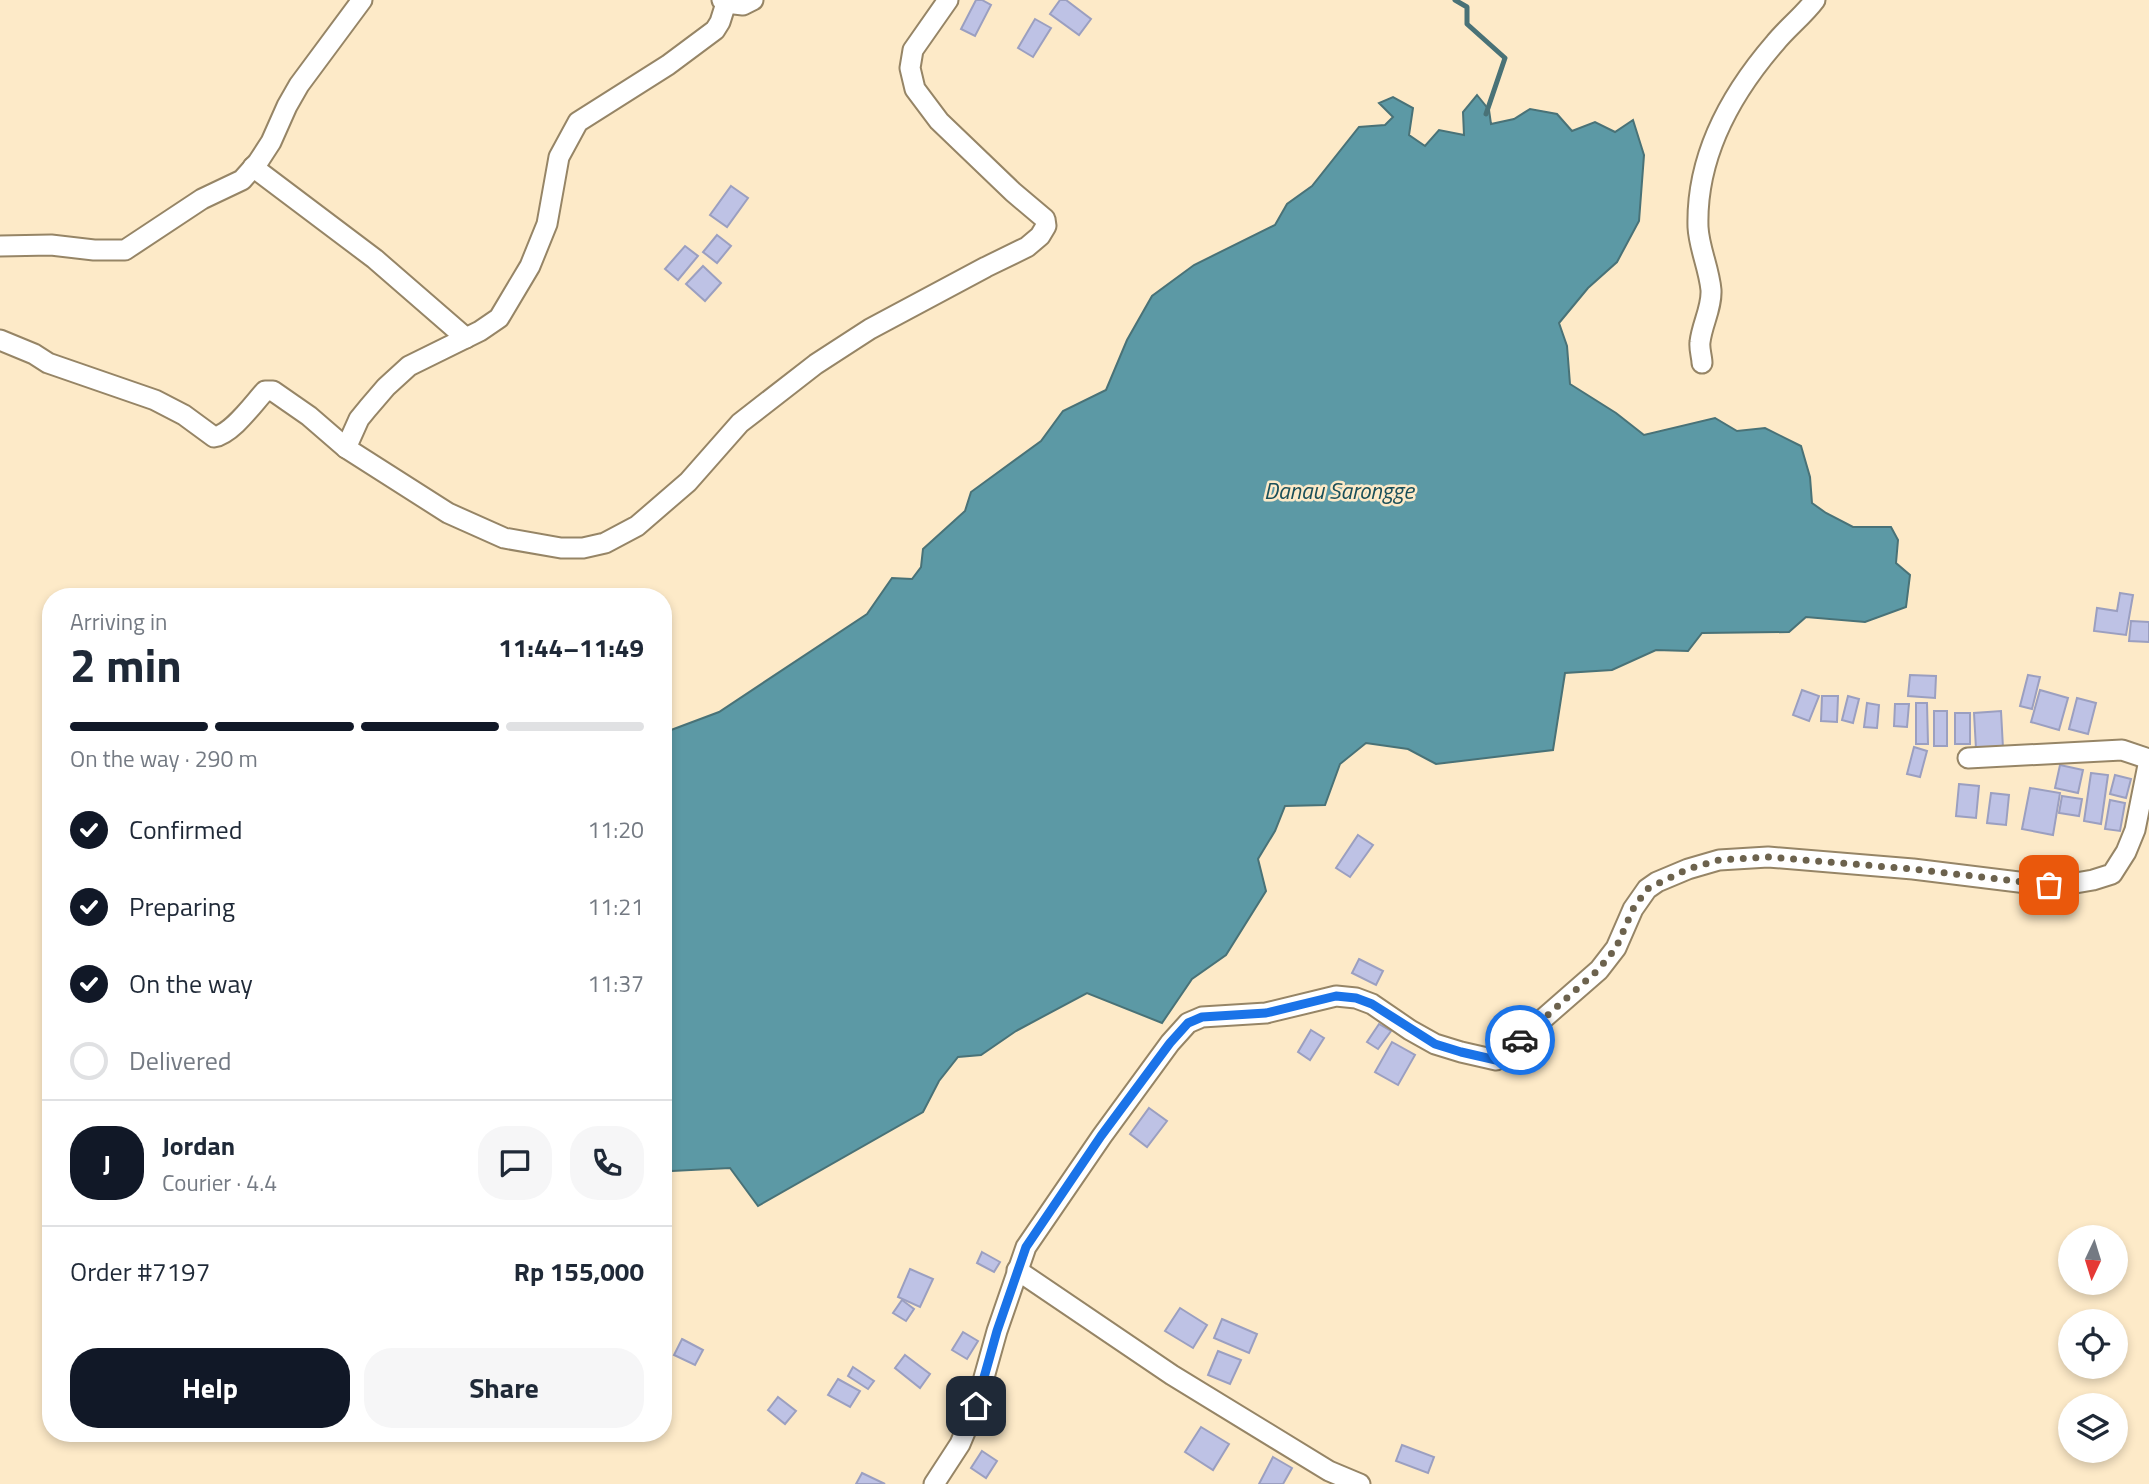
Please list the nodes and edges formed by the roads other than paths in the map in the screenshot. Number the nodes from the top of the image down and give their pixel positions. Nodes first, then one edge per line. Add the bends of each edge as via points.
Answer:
1 (362, 0) edge
2 (753, 0) edge
3 (948, 0) edge
4 (1815, 0) edge
5 (724, 2) edge
6 (253, 167) junction
7 (0, 246) edge
8 (466, 338) junction
9 (0, 340) edge
10 (1703, 363) dead end
11 (346, 448) junction
12 (1968, 758) dead end
13 (2149, 760) edge
14 (1017, 1270) junction
15 (934, 1484) edge
16 (1360, 1484) edge

1 - 6 street via 299,85
2 - 5 street via 743,5
3 - 11 street via 913,50 910,68 915,89 939,121 1045,219 1040,236 1027,247 870,329 816,364 740,423 688,482 656,510 620,537 604,543 561,548 504,538 448,513
4 - 10 street via 1739,89 1709,150 1698,208 1711,298 1700,343
5 - 8 street via 715,30 578,122 559,157 547,224 530,266 499,318
6 - 7 street via 242,180 125,250
6 - 8 street via 375,259
8 - 11 street via 409,366 386,387 359,419
9 - 11 street via 48,363 155,400 214,437 231,428 265,391 273,391
12 - 13 street via 2122,750
13 - 14 street via 2126,852 2112,874 2093,880 2035,884 1768,857 1719,860 1657,882 1633,909 1616,948 1598,970 1496,1060 1435,1044 1356,998 1336,996 1266,1013 1202,1017 1188,1023 1101,1136 1026,1247
14 - 15 street via 976,1406 960,1444
14 - 16 street via 1172,1375 1329,1471

